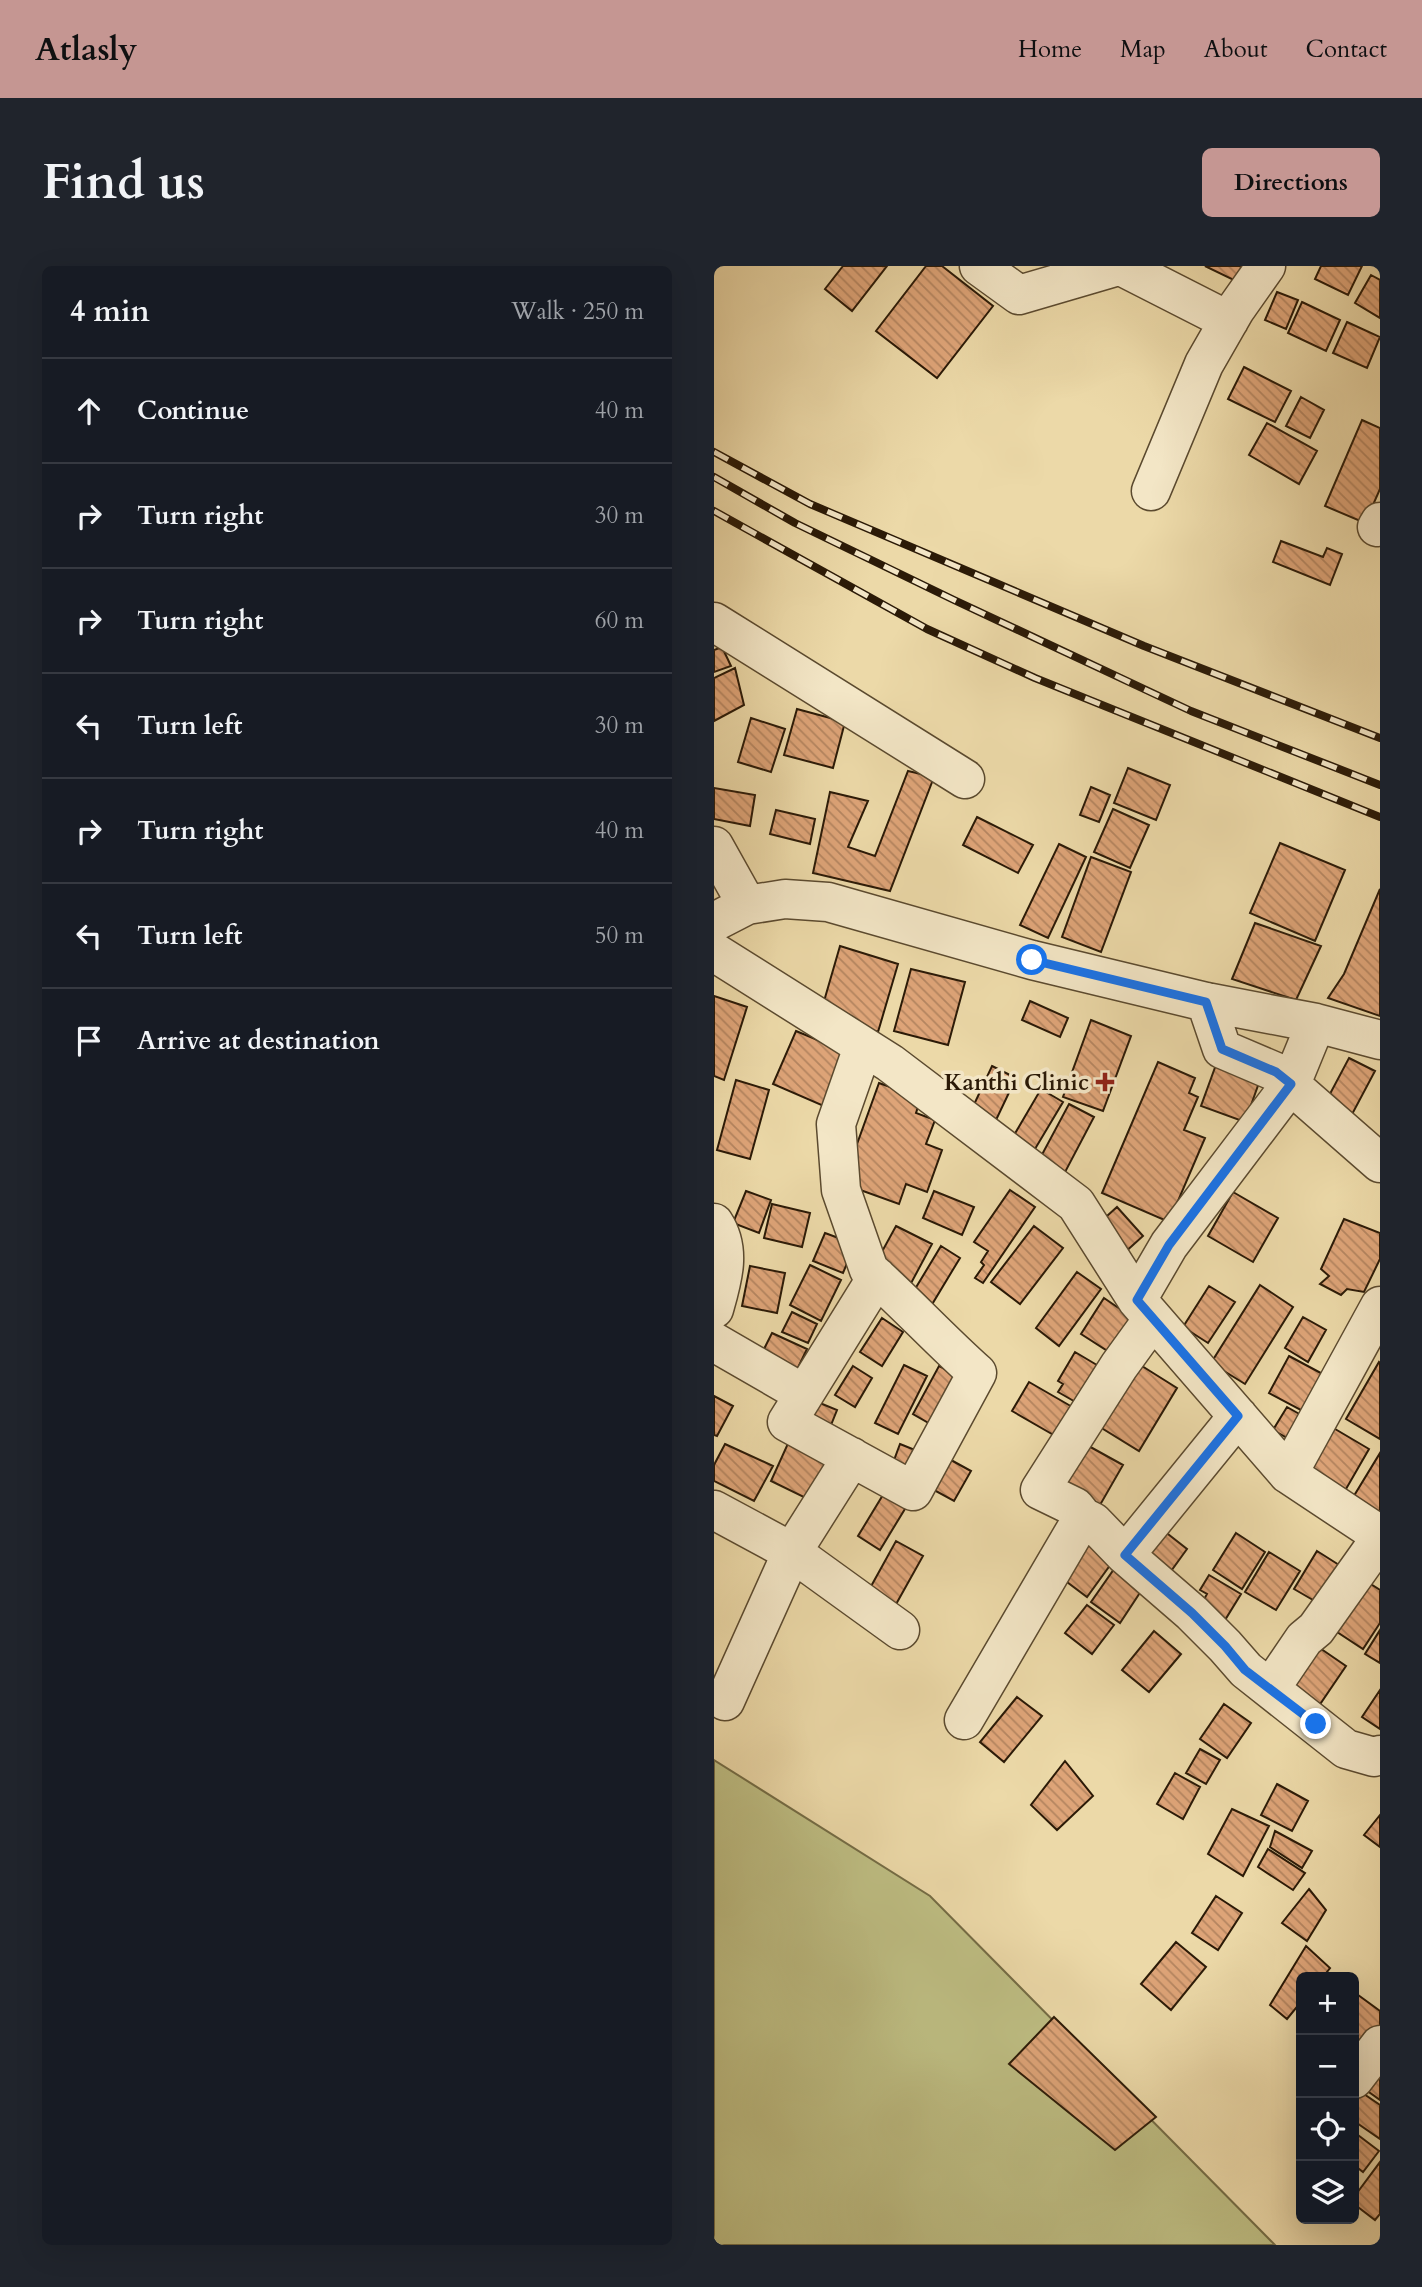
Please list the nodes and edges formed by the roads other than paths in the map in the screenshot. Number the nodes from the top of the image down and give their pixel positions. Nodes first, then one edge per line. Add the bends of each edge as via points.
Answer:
1 (979, 266) edge
2 (1119, 266) edge
3 (1266, 266) edge
4 (1229, 321) junction
5 (1152, 491) dead end
6 (714, 622) edge
7 (965, 779) dead end
8 (714, 846) edge
9 (730, 914) edge
10 (714, 952) edge
11 (1206, 1002) junction
12 (1316, 1023) junction
13 (1380, 1040) edge
14 (863, 1047) junction
15 (1291, 1084) junction
16 (1380, 1163) edge
17 (714, 1223) edge
18 (877, 1277) junction
19 (1380, 1306) edge
20 (714, 1309) edge
21 (1145, 1310) junction
22 (714, 1342) edge
23 (804, 1394) junction
24 (1238, 1416) junction
25 (852, 1457) junction
26 (1288, 1474) junction
27 (714, 1510) edge
28 (1083, 1517) junction
29 (1380, 1537) edge
30 (792, 1552) junction
31 (1125, 1555) junction
32 (900, 1630) dead end
33 (1270, 1689) junction
34 (725, 1701) dead end
35 (964, 1720) dead end
36 (1380, 1755) edge
37 (1380, 2045) edge
38 (1359, 2072) edge

1 - 2 street via 1019,295
2 - 4 street
3 - 4 street
4 - 5 street via 1204,364
6 - 7 street
8 - 9 street
9 - 11 street via 785,899 828,902 1032,960
10 - 14 street
11 - 12 street
11 - 15 street via 1222,1049 1276,1072
12 - 13 street
12 - 15 street
14 - 18 street via 836,1124 841,1191 869,1270
14 - 21 street via 1076,1204
15 - 16 street
15 - 21 street via 1169,1245
17 - 20 street via 726,1267
18 - 23 street
18 - 25 street via 978,1373 913,1491
19 - 26 street
21 - 24 street
21 - 28 street via 1118,1366 1040,1490 1075,1507
22 - 23 street
23 - 25 street via 787,1422
24 - 26 street
24 - 31 street
25 - 30 street
26 - 29 street
27 - 30 street
28 - 31 street
28 - 35 street
29 - 33 street
30 - 32 street
30 - 34 street
31 - 33 street
33 - 36 street via 1346,1749
37 - 38 street

